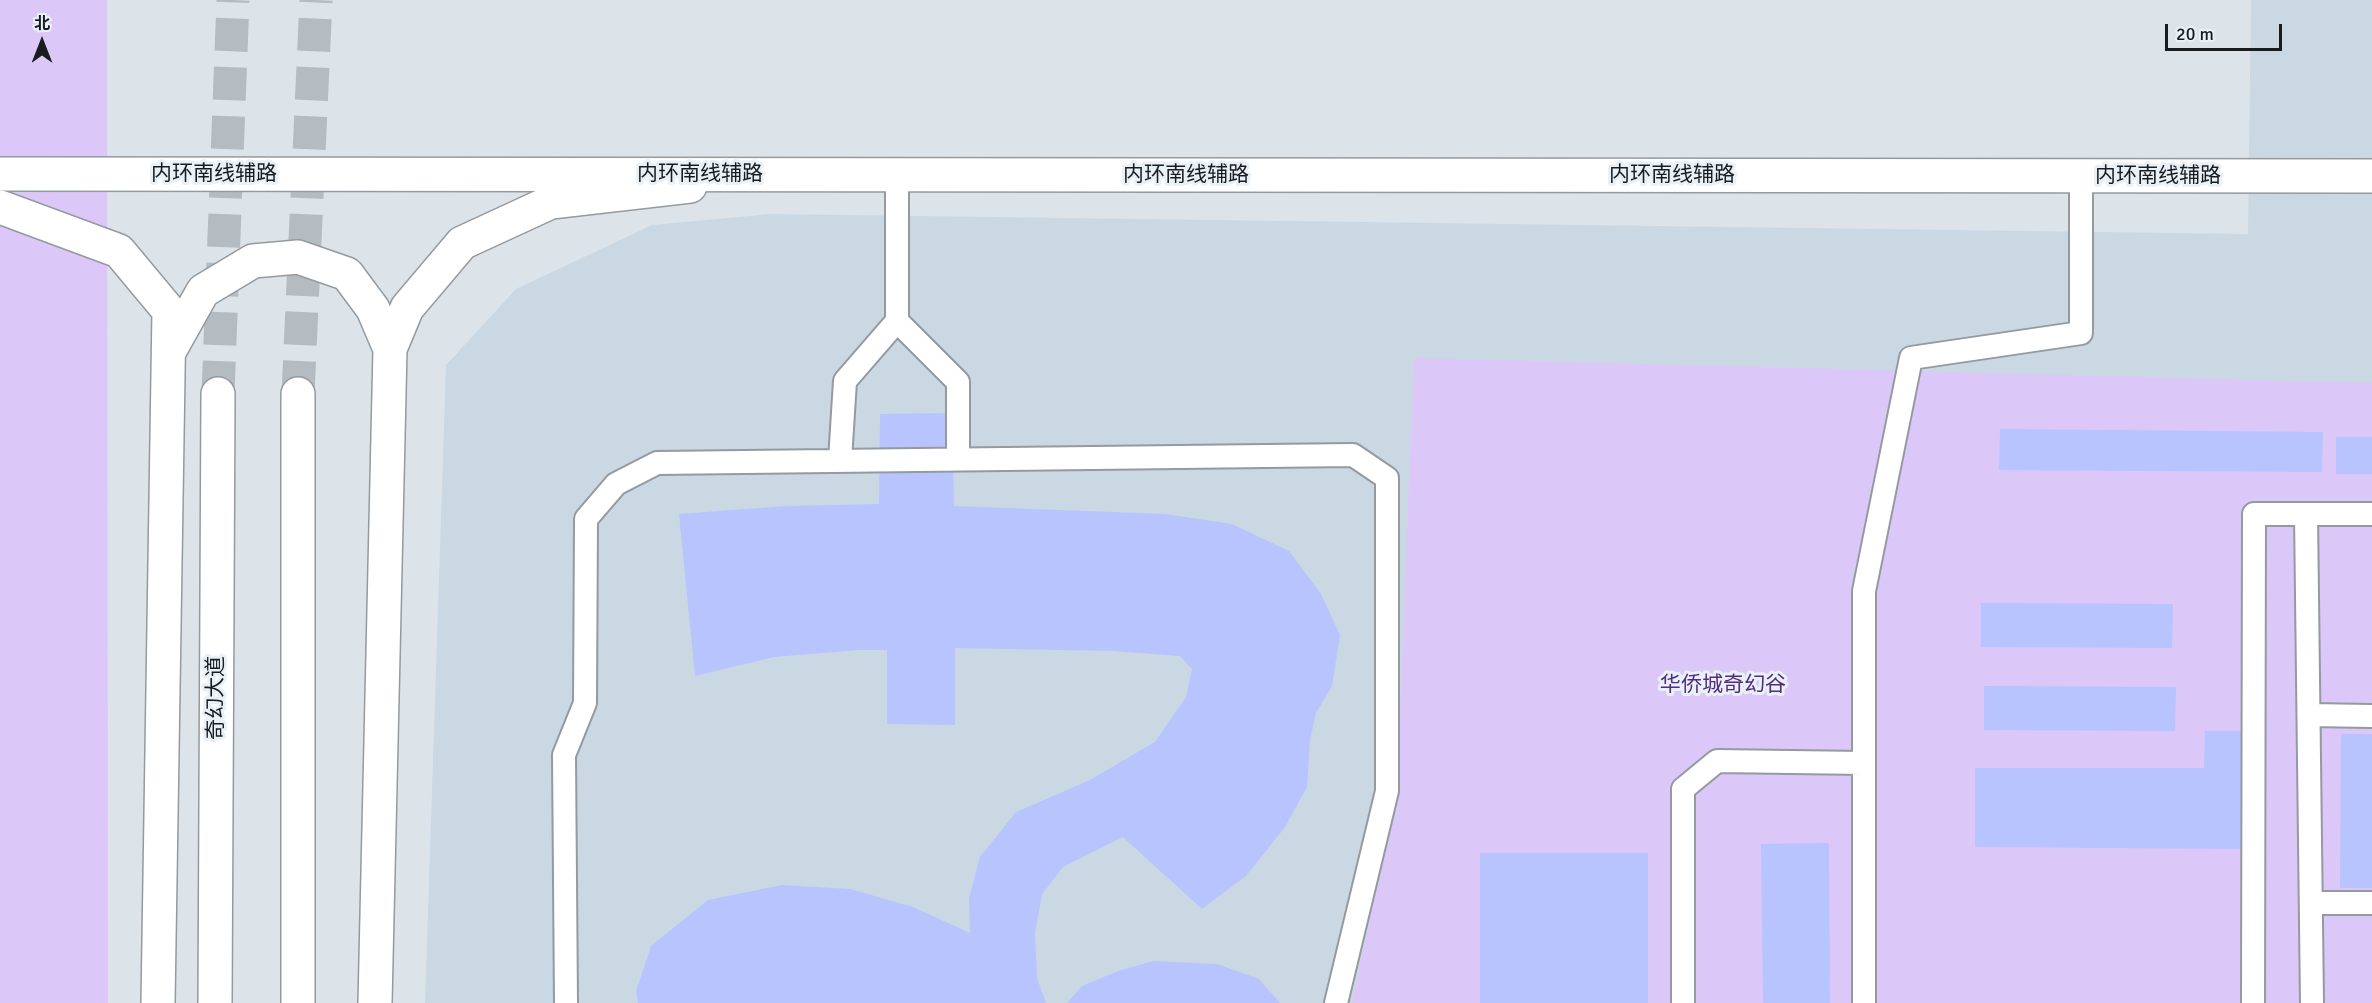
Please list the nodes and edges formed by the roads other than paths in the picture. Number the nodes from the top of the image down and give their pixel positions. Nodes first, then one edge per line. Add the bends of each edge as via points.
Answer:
1 (0, 174) edge
2 (784, 174) junction
3 (897, 174) junction
4 (2081, 176) junction
5 (2372, 176) edge
6 (0, 207) edge
7 (897, 321) junction
8 (390, 349) junction
9 (168, 352) junction
10 (218, 394) tunnel mouth
11 (298, 394) tunnel mouth
12 (958, 459) junction
13 (840, 460) junction
14 (2306, 514) junction
15 (2372, 514) edge
16 (2309, 715) junction
17 (2372, 716) edge
18 (1864, 763) junction
19 (2311, 903) junction
20 (2372, 903) edge
21 (158, 1003) edge
22 (215, 1003) edge
23 (298, 1003) edge
24 (375, 1003) edge
25 (566, 1003) edge
26 (1336, 1003) edge
27 (1683, 1003) edge
28 (1864, 1003) edge
29 (2253, 1003) edge
30 (2312, 1003) edge

1 - 2 main road, 内环南线辅路
2 - 3 main road, 内环南线辅路
2 - 8 main road via 551,202 462,243 407,308
3 - 4 main road, 内环南线辅路
3 - 7 lane
4 - 5 main road, 内环南线辅路
4 - 18 lane via 2081,333 1911,358 1864,591
6 - 9 main road via 119,251 169,311
7 - 12 lane via 958,382
7 - 13 lane via 844,381
8 - 9 main road via 373,309 347,274 298,257 253,261 203,291
8 - 24 main road
9 - 21 main road
10 - 22 main road, 奇幻大道
11 - 23 main road
12 - 13 lane
12 - 26 lane via 1353,455 1387,478 1387,791
13 - 25 lane via 657,463 616,483 586,519 585,703 564,755
14 - 15 lane
14 - 16 lane
14 - 29 lane via 2254,514
16 - 17 lane
16 - 19 lane
18 - 27 lane via 1717,761 1683,789
18 - 28 lane
19 - 20 lane
19 - 30 lane

